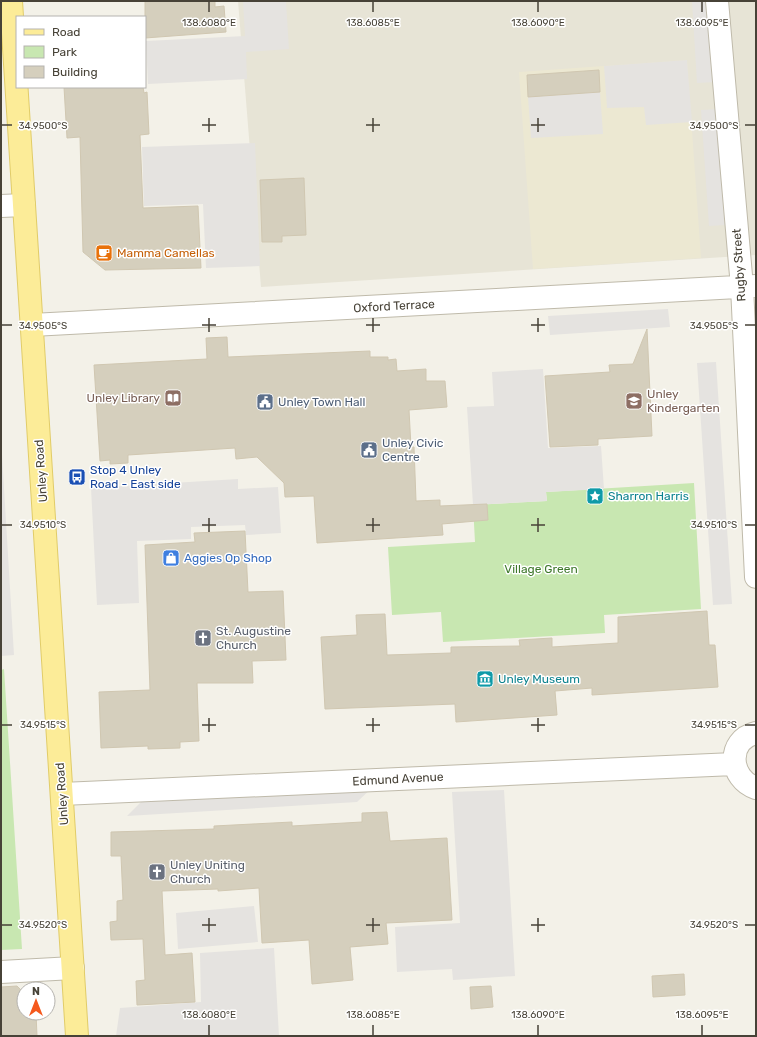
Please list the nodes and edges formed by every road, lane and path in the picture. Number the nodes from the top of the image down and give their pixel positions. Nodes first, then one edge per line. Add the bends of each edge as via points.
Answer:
1 (11, 1) edge
2 (717, 1) edge
3 (16, 79) edge
4 (17, 88) edge
5 (24, 205) junction
6 (1, 206) edge
7 (749, 287) edge
8 (32, 325) junction
9 (756, 577) edge
10 (756, 733) edge
11 (734, 764) junction
12 (756, 788) edge
13 (62, 794) junction
14 (73, 968) junction
15 (1, 972) edge
16 (78, 1036) edge

1 - 3 main road, Unley Road
2 - 7 street, Rugby Street
4 - 5 main road, Unley Road
5 - 6 street
5 - 8 main road, Unley Road
7 - 8 street, Oxford Terrace
7 - 9 street, Rugby Street
8 - 13 main road, Unley Road
10 - 11 street via 743,739 737,748
11 - 12 street via 742,781
11 - 13 street, Edmund Avenue
13 - 14 main road, Unley Road
14 - 15 street
14 - 16 main road, Unley Road

